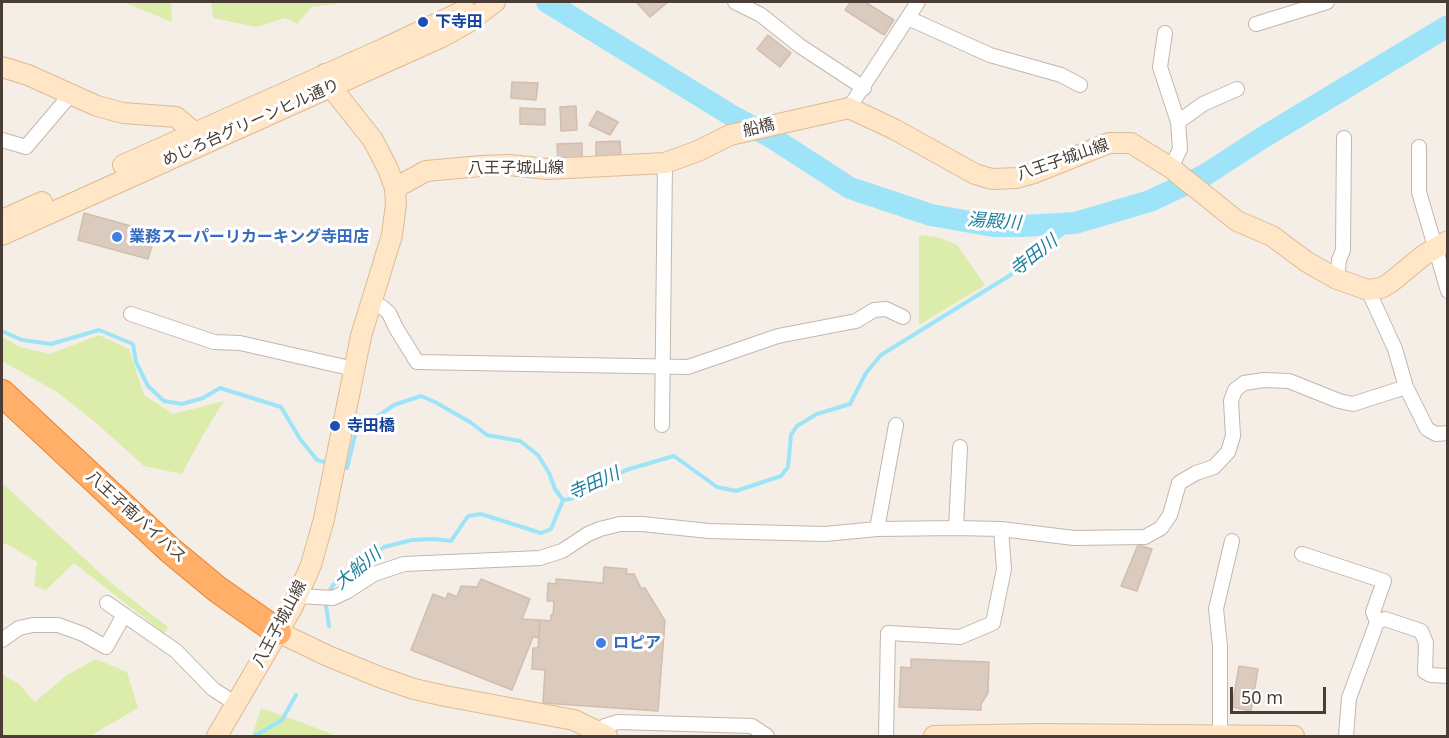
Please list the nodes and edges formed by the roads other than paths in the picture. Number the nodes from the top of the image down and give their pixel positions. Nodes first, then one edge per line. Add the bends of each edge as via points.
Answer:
1 (484, 2) edge
2 (495, 2) edge
3 (735, 2) edge
4 (918, 2) edge
5 (1327, 2) edge
6 (1303, 5) edge
7 (908, 18) junction
8 (1256, 24) dead end
9 (1165, 33) dead end
10 (2, 67) edge
11 (328, 81) junction
12 (1080, 85) dead end
13 (864, 87) junction
14 (1237, 89) dead end
15 (71, 94) junction
16 (849, 108) junction
17 (1178, 123) junction
18 (730, 135) joint
19 (201, 137) junction
20 (1344, 138) dead end
21 (2, 140) edge
22 (1419, 147) dead end
23 (665, 163) junction
24 (1171, 168) junction
25 (394, 188) junction
26 (2, 220) edge
27 (2, 236) edge
28 (1442, 245) edge
29 (1337, 279) junction
30 (1368, 290) junction
31 (1448, 291) edge
32 (370, 303) junction
33 (131, 314) dead end
34 (903, 317) dead end
35 (663, 367) junction
36 (354, 369) junction
37 (1406, 387) junction
38 (2, 393) edge
39 (662, 425) dead end
40 (896, 425) dead end
41 (1448, 433) edge
42 (960, 447) dead end
43 (956, 528) junction
44 (877, 529) junction
45 (1001, 529) junction
46 (1232, 541) dead end
47 (1302, 554) dead end
48 (298, 596) junction
49 (107, 603) dead end
50 (124, 615) junction
51 (1377, 622) junction
52 (278, 632) junction
53 (2, 640) edge
54 (1448, 676) edge
55 (236, 704) junction
56 (603, 734) edge
57 (1038, 735) edge
58 (217, 736) edge
59 (767, 736) edge
60 (886, 736) edge
61 (934, 736) edge
62 (1220, 736) edge
63 (1294, 736) edge
64 (1346, 736) edge

1 - 11 street, めじろ台グリーンヒル通り
2 - 11 street, めじろ台グリーンヒル通り via 442,37
3 - 13 street via 761,15 800,46
4 - 7 street
5 - 6 street
6 - 8 street
7 - 12 street via 990,56 1061,75
7 - 13 street
9 - 17 street via 1160,67
10 - 15 street
11 - 19 street, めじろ台グリーンヒル通り
11 - 25 street via 378,148
13 - 16 street
14 - 17 street via 1203,104
15 - 19 street via 123,113 172,116
15 - 21 street via 26,147
16 - 18 street, 船橋
16 - 24 street, 八王子城山線 via 975,174 992,178 1034,173 1118,142 1136,145
17 - 24 street via 1180,149
18 - 23 street, 八王子城山線
19 - 26 street, めじろ台グリーンヒル通り
19 - 27 street, めじろ台グリーンヒル通り
20 - 29 street via 1343,250
22 - 28 street via 1419,192
23 - 25 street, 八王子城山線 via 548,170 509,165 426,171
23 - 35 street
24 - 29 street, 八王子城山線 via 1237,221 1272,236
25 - 32 street, 八王子城山線 via 392,235
28 - 30 street via 1390,283
28 - 31 street
29 - 30 street
30 - 37 street via 1395,349
32 - 35 street via 389,313 417,363
32 - 36 street, 八王子城山線
33 - 36 street via 214,342
34 - 35 street via 886,309 874,310 856,321 778,336 688,367
35 - 39 street
36 - 48 street, 八王子城山線 via 317,543
37 - 41 street via 1427,429 1436,434
37 - 45 street via 1353,404 1289,381 1244,383 1235,390 1231,401 1233,436 1227,452 1214,467 1179,483 1170,515 1154,533 1145,537 1084,538
38 - 52 highway, 八王子南バイパス via 170,550
40 - 44 street
42 - 43 street
43 - 44 street
43 - 45 street
44 - 48 street via 825,534 620,524 600,529 540,558 404,564 374,574 346,592 328,598
45 - 60 street via 1004,569 993,623 960,637 888,633
46 - 62 street via 1216,609
47 - 51 street via 1384,581 1373,612
48 - 52 street, 八王子城山線
49 - 50 street
50 - 53 street via 106,647 58,625 19,628
50 - 55 street via 176,651 213,689
51 - 54 street via 1385,619 1421,630 1426,643 1425,672
51 - 64 street via 1349,698
52 - 55 street, 八王子城山線
52 - 56 street via 414,689 574,720
55 - 58 street, 八王子城山線
56 - 59 street via 605,726 618,722 752,726
57 - 61 street
57 - 62 street
62 - 63 street

